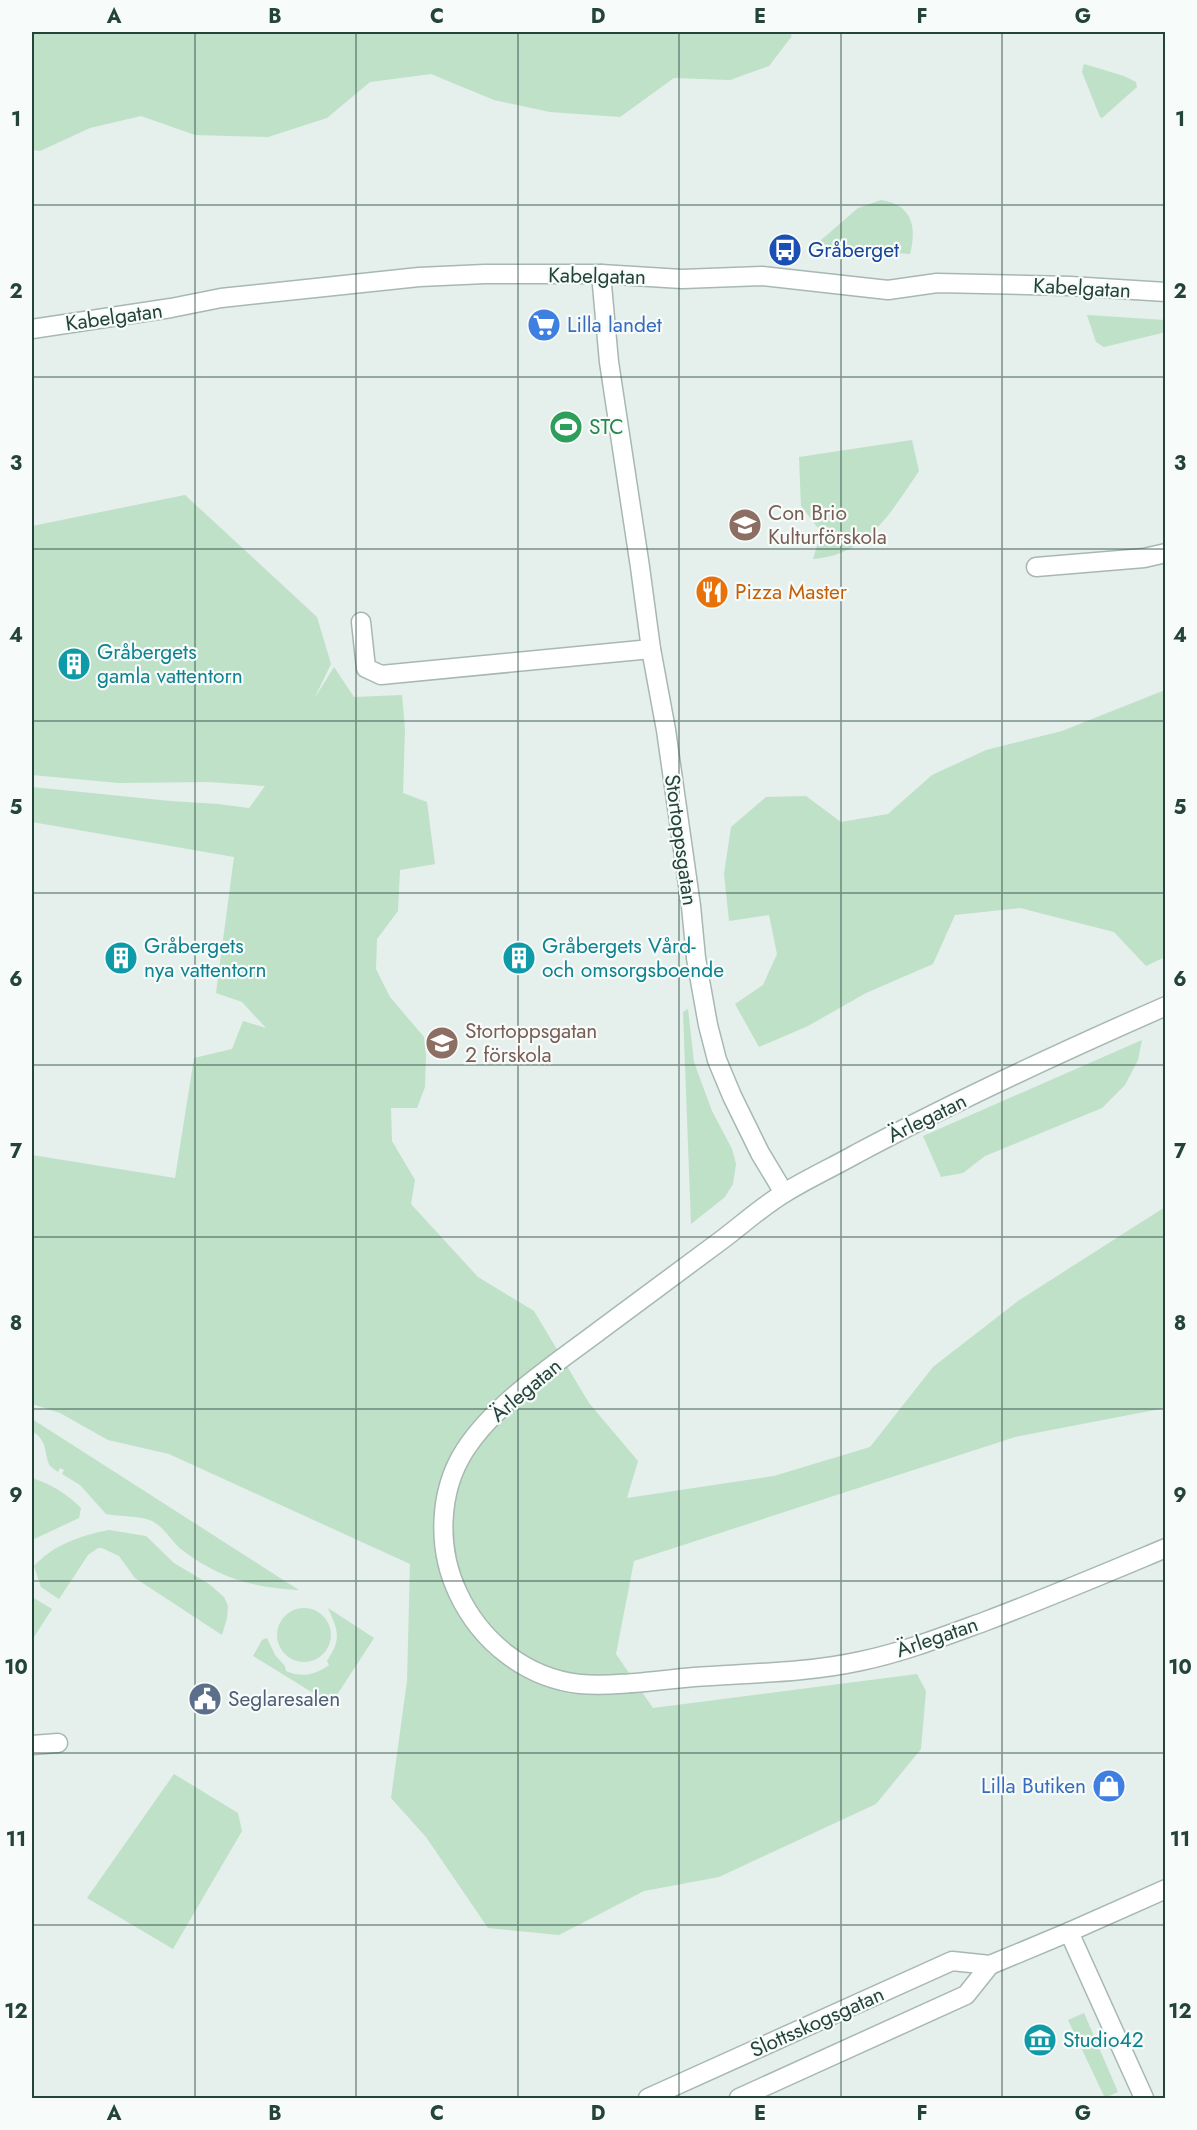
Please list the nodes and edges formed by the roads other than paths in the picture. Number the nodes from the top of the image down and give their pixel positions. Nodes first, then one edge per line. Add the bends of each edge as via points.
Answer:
1 (601, 274) junction
2 (1166, 292) edge
3 (32, 329) edge
4 (1166, 554) edge
5 (1036, 567) dead end
6 (362, 622) dead end
7 (651, 649) junction
8 (1166, 1006) edge
9 (784, 1193) junction
10 (1166, 1548) edge
11 (57, 1743) dead end
12 (32, 1744) edge
13 (1166, 1888) edge
14 (1069, 1932) junction
15 (990, 1965) junction
16 (648, 2098) edge
17 (739, 2098) edge
18 (1144, 2098) edge

1 - 2 street, Kabelgatan via 682,279 762,276 888,290 937,283
1 - 3 street, Kabelgatan via 484,274 322,286
1 - 7 street, Stortoppsgatan via 609,362
4 - 5 street
6 - 7 street via 366,668 381,675
7 - 9 street, Stortoppsgatan via 708,1025 732,1096
8 - 9 street, Ärlegatan via 908,1126
9 - 10 street, Ärlegatan via 495,1412 462,1454 447,1497 446,1565 462,1601 484,1634 504,1653 540,1673 580,1683 634,1682 859,1662 952,1634
11 - 12 street
13 - 14 street, Slottsskogsgatan
14 - 15 street, Slottsskogsgatan
14 - 18 street
15 - 16 street, Slottsskogsgatan via 952,1960
15 - 17 street, Slottsskogsgatan via 966,1995

